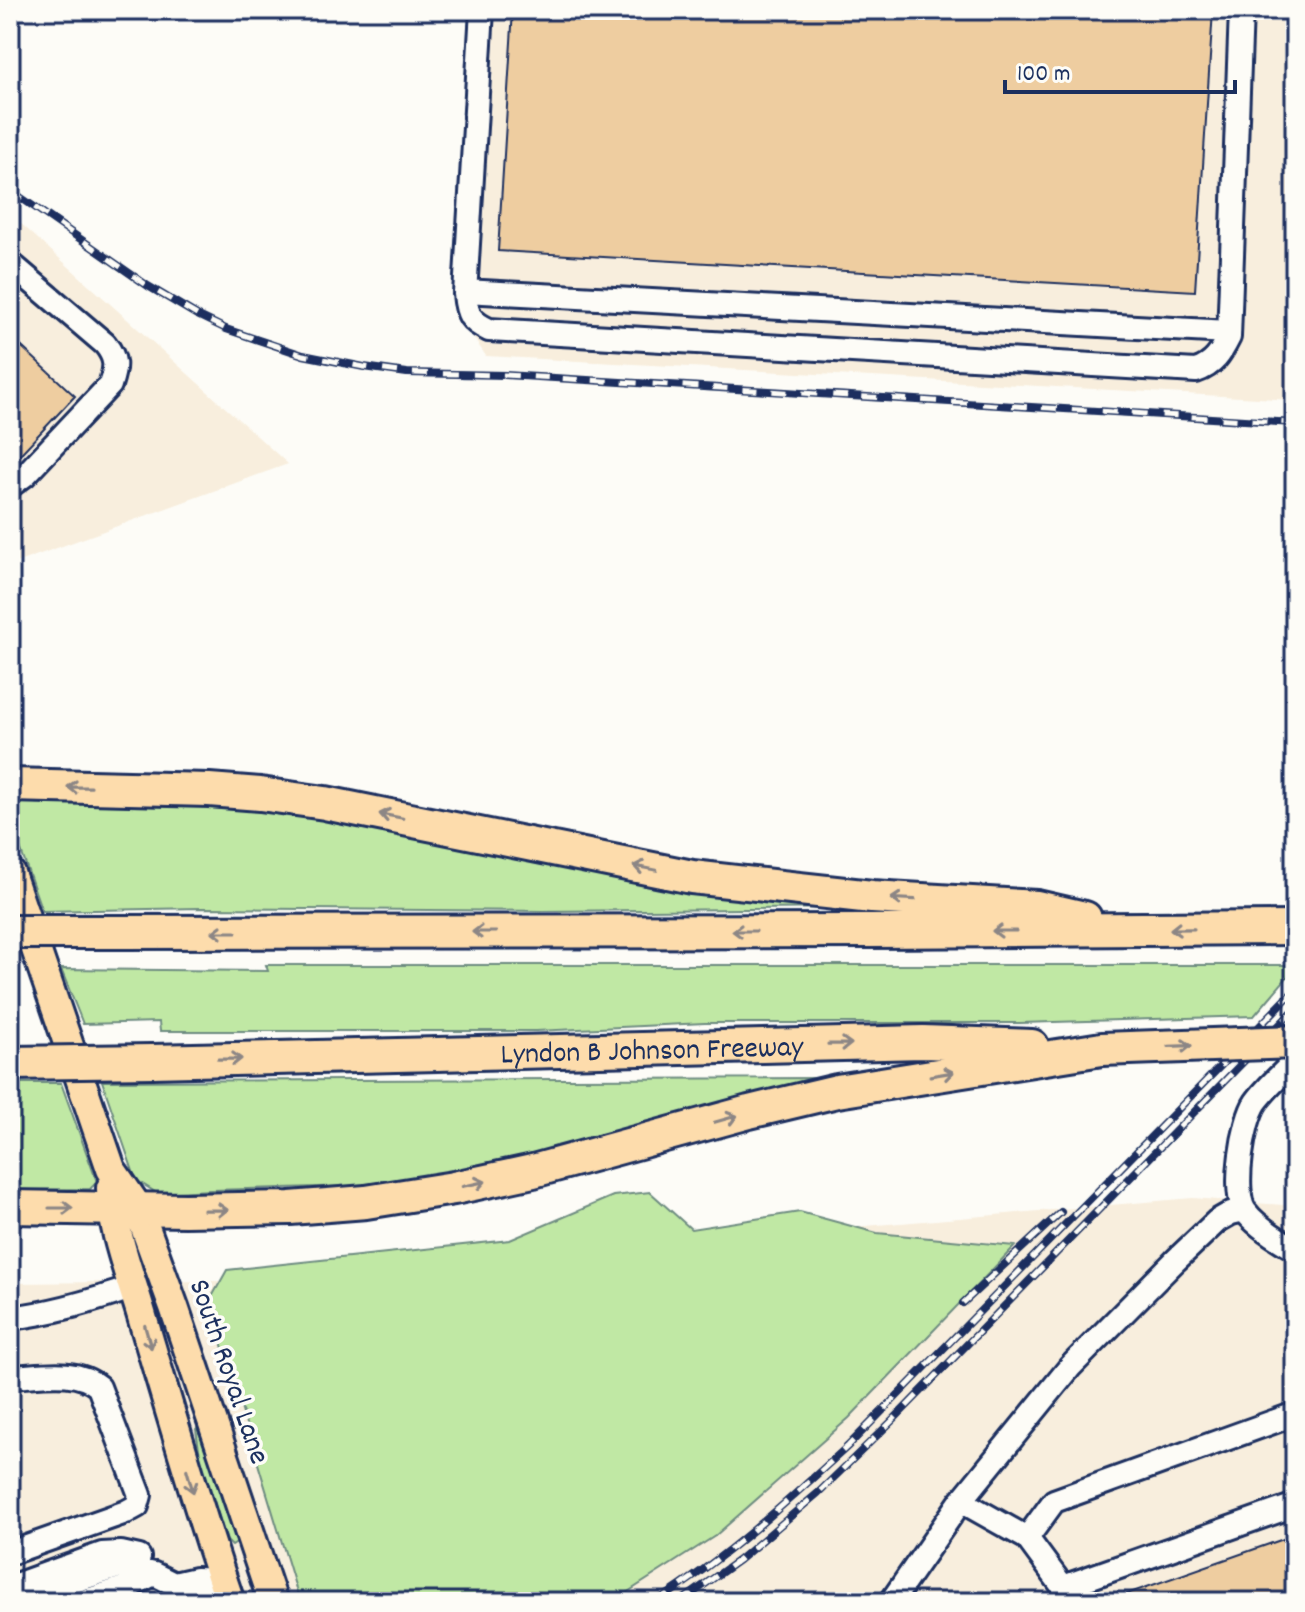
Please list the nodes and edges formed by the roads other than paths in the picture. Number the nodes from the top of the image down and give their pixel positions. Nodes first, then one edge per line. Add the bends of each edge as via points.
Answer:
1 (482, 10) edge
2 (1241, 10) edge
3 (10, 263) edge
4 (465, 291) junction
5 (1229, 332) junction
6 (10, 486) edge
7 (10, 785) edge
8 (10, 873) edge
9 (1295, 928) edge
10 (1138, 930) junction
11 (10, 932) edge
12 (1295, 1042) edge
13 (1102, 1049) junction
14 (1295, 1061) edge
15 (10, 1063) edge
16 (10, 1207) edge
17 (124, 1208) junction
18 (1244, 1210) junction
19 (1295, 1249) edge
20 (134, 1287) junction
21 (10, 1318) edge
22 (10, 1377) edge
23 (203, 1395) junction
24 (168, 1406) junction
25 (1295, 1414) edge
26 (961, 1501) junction
27 (1295, 1505) edge
28 (1027, 1538) junction
29 (10, 1553) edge
30 (10, 1562) edge
31 (260, 1567) junction
32 (154, 1574) junction
33 (227, 1591) edge
34 (18, 1593) edge
35 (177, 1593) edge
36 (1066, 1594) edge
37 (45, 1602) edge
38 (83, 1602) edge
39 (192, 1602) edge
40 (273, 1602) edge
41 (891, 1602) edge

1 - 4 street
2 - 5 street
3 - 6 street via 105,344 115,370 110,385
4 - 5 street
4 - 5 street via 474,323 489,330 1196,371 1221,354
10 -> 7 highway via 1037,907 872,897 692,877 260,794
8 - 17 main road, South Royal Lane
9 -> 10 highway
10 -> 11 highway, bridge
13 -> 12 highway, Lyndon B Johnson Freeway, bridge
15 -> 13 highway, Lyndon B Johnson Freeway, bridge via 923,1042
17 -> 13 highway via 290,1208 454,1188 837,1091
14 - 18 street via 1255,1103 1245,1128 1239,1185
16 -> 17 highway
17 - 20 main road, South Royal Lane
17 - 23 main road, South Royal Lane via 174,1307
18 - 19 street
18 - 26 street via 1217,1221 1070,1367
20 - 21 street via 87,1303
20 -> 24 main road, South Royal Lane
22 - 29 street via 73,1375 99,1387 140,1495 137,1506 126,1512
23 - 24 main road
23 - 31 main road, South Royal Lane
24 -> 33 main road, South Royal Lane
25 - 28 street via 1054,1501
26 - 28 street
26 - 41 street
27 - 36 street
28 - 36 street
30 - 34 street
31 - 33 main road
31 - 40 main road, South Royal Lane
32 - 34 street via 120,1566
32 - 35 street
32 - 37 street via 126,1575
32 - 38 street
33 - 35 street via 196,1579
33 - 39 street
34 - 35 street via 90,1557 111,1553 162,1567

